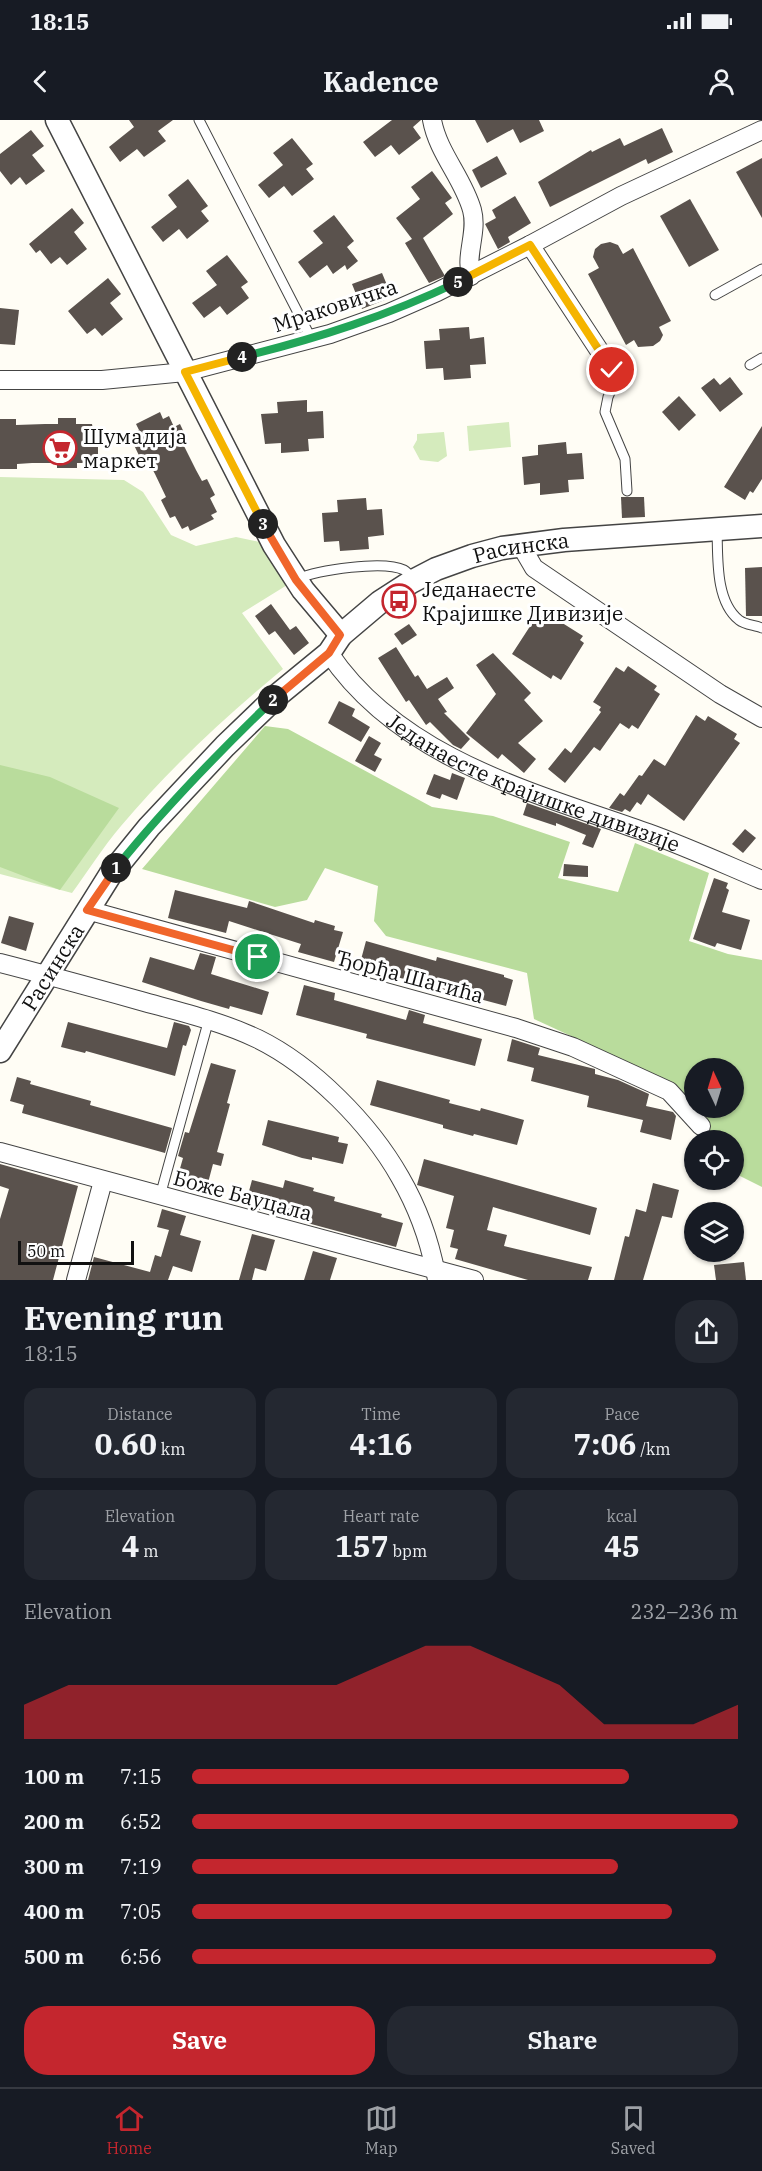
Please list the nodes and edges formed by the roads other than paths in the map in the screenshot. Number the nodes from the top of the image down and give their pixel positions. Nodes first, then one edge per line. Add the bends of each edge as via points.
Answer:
1 (57, 120) edge
2 (199, 120) edge
3 (433, 120) edge
4 (762, 130) edge
5 (530, 245) junction
6 (762, 269) edge
7 (471, 276) junction
8 (715, 295) dead end
9 (312, 340) junction
10 (762, 358) edge
11 (750, 365) dead end
12 (612, 370) joint
13 (185, 372) junction
14 (0, 380) edge
15 (627, 491) dead end
16 (762, 526) edge
17 (717, 529) junction
18 (520, 544) junction
19 (296, 580) junction
20 (414, 580) junction
21 (762, 628) edge
22 (335, 644) junction
23 (762, 718) edge
24 (762, 880) edge
25 (87, 910) junction
26 (0, 963) edge
27 (48, 976) junction
28 (209, 1019) junction
29 (0, 1051) edge
30 (701, 1126) dead end
31 (0, 1152) edge
32 (103, 1181) junction
33 (160, 1196) junction
34 (436, 1275) edge
35 (76, 1280) edge
36 (474, 1280) edge

1 - 13 street, Једанаесте крајишке дивизије
2 - 9 lane
3 - 7 street via 435,135 472,213
4 - 5 street, Мраковичка via 621,195
5 - 7 street, Мраковичка
5 - 12 street
6 - 8 lane
7 - 9 street, Мраковичка via 389,313
9 - 13 street, Мраковичка
10 - 11 lane
12 - 15 lane via 615,381 605,412 625,459
13 - 14 street, Мраковичка via 102,380
13 - 19 street, Једанаесте крајишке дивизије via 252,504
16 - 17 street, Расинска
17 - 18 street, Расинска
17 - 21 lane via 724,598 741,622
18 - 20 street, Расинска via 472,555
18 - 23 street via 534,568 720,694
19 - 20 lane via 327,570 382,567 403,570
19 - 22 street, Једанаесте крајишке дивизије
20 - 22 street, Расинска via 380,602
22 - 24 street, Једанаесте крајишке дивизије via 357,689 376,708 443,751 522,789 679,844
22 - 25 street, Расинска via 218,754 137,842
25 - 27 street, Расинска
25 - 30 street, Ђорђа Шагића via 573,1047 669,1091
26 - 27 street
27 - 28 street
27 - 29 street, Расинска
28 - 33 lane
28 - 34 street via 260,1040 291,1059 349,1110 400,1176 424,1231
31 - 32 street, Боже Бауцала
32 - 33 street, Боже Бауцала
32 - 35 street
33 - 34 street, Боже Бауцала
34 - 36 street, Боже Бауцала

